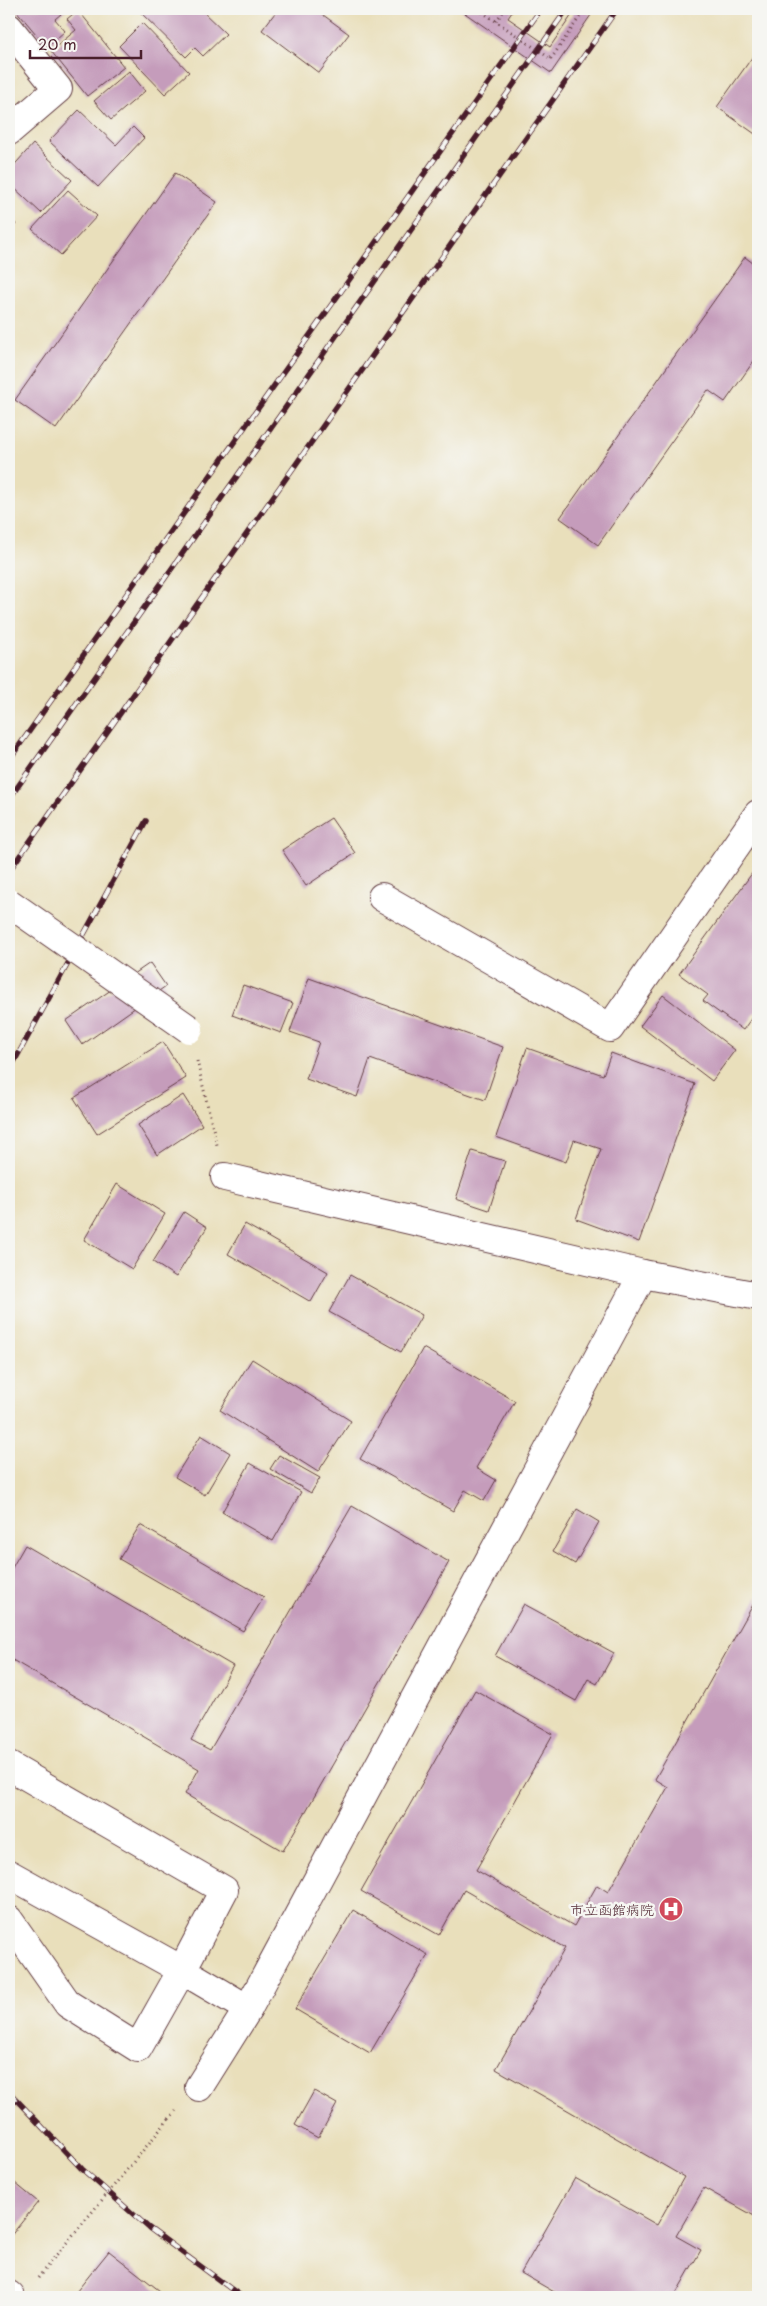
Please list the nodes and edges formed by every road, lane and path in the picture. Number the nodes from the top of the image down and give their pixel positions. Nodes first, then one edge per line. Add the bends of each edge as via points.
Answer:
1 (478, 9) edge
2 (505, 9) edge
3 (585, 9) edge
4 (496, 21) junction
5 (9, 28) edge
6 (9, 131) edge
7 (758, 814) edge
8 (382, 898) dead end
9 (9, 903) edge
10 (189, 1029) joint
11 (225, 1177) joint
12 (642, 1274) junction
13 (758, 1296) edge
14 (9, 1766) edge
15 (9, 1874) edge
16 (9, 1920) edge
17 (182, 1970) junction
18 (248, 2009) junction
19 (199, 2087) dead end
20 (169, 2119) dead end
21 (44, 2270) dead end

1 - 4 path, bridge
2 - 4 path
3 - 4 path, bridge via 550,59
5 - 6 street via 58,89
7 - 8 street via 610,1028
9 - 10 street, bridge
10 - 11 path
11 - 12 street
12 - 13 street
12 - 18 street
14 - 17 street via 224,1890
15 - 17 street
16 - 17 street via 68,2004 138,2048
17 - 18 street
18 - 19 street
20 - 21 path, bridge

